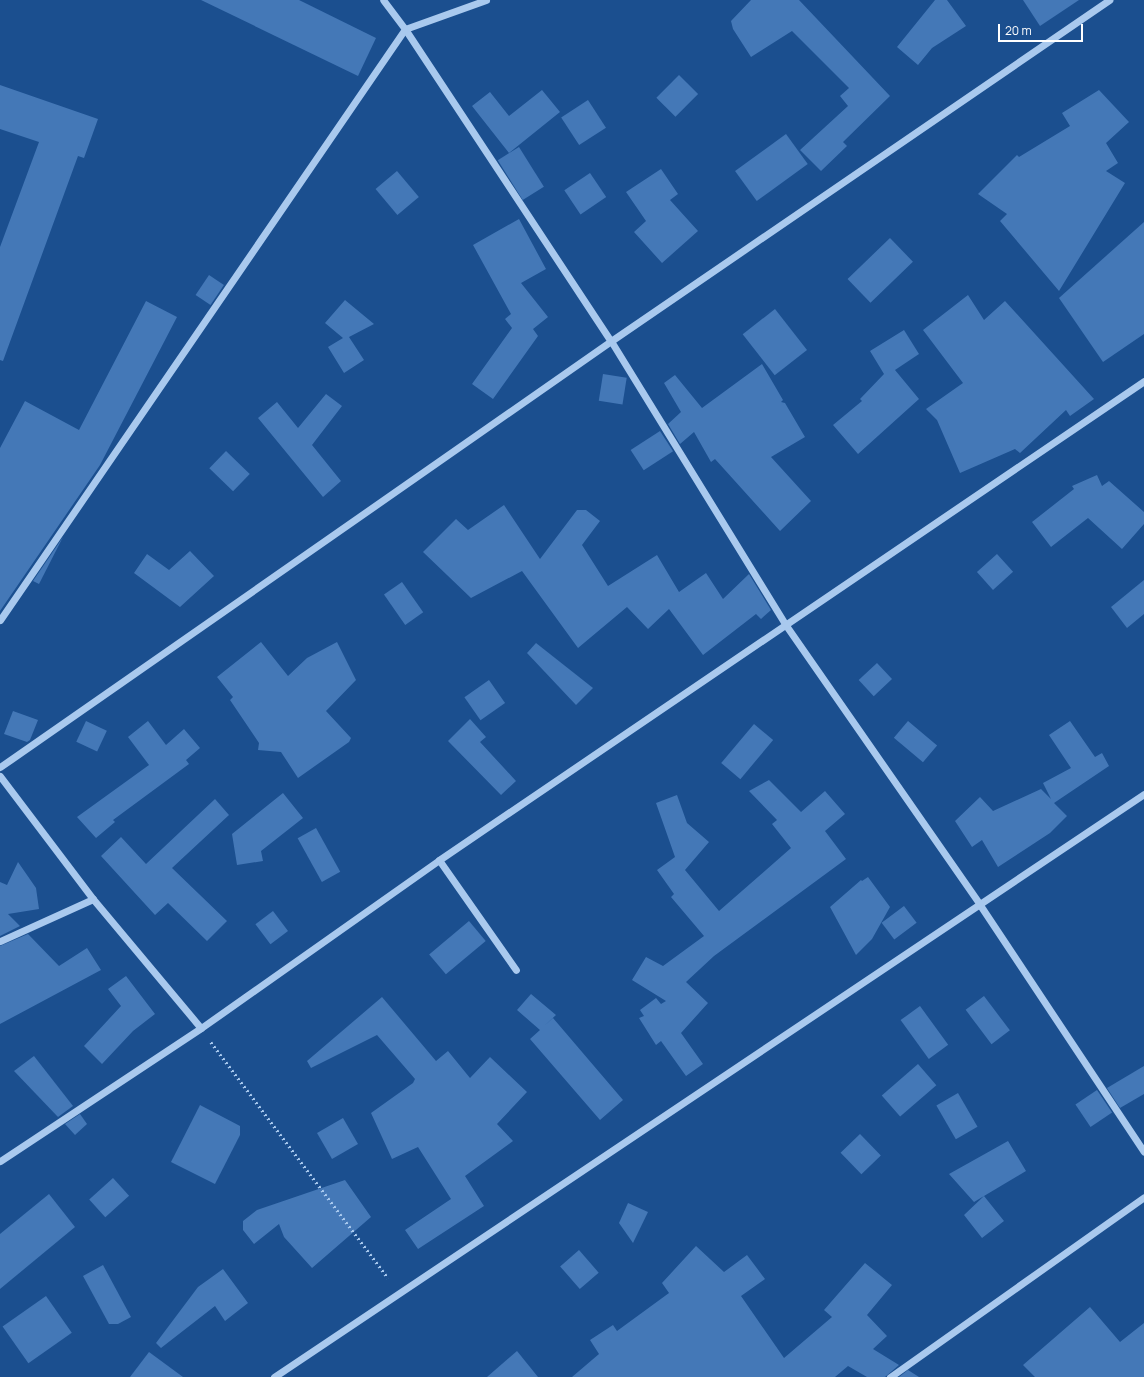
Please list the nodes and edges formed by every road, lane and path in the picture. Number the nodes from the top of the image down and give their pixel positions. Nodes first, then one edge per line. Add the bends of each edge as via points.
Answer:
1 (383, 0) edge
2 (486, 0) edge
3 (1109, 0) edge
4 (404, 29) junction
5 (611, 341) junction
6 (1144, 381) edge
7 (0, 620) edge
8 (785, 624) junction
9 (0, 767) edge
10 (0, 776) edge
11 (1144, 794) edge
12 (439, 860) junction
13 (93, 899) junction
14 (980, 905) junction
15 (0, 941) edge
16 (516, 970) dead end
17 (201, 1028) junction
18 (1144, 1152) edge
19 (0, 1161) edge
20 (1144, 1197) edge
21 (398, 1292) junction
22 (274, 1377) edge
23 (890, 1377) edge

1 - 4 street
2 - 4 street
3 - 5 street
4 - 5 street
4 - 7 street
5 - 8 street
5 - 9 street
6 - 8 street
8 - 12 street
8 - 14 street
10 - 13 street
11 - 14 street
12 - 16 street
12 - 17 street
13 - 15 street
13 - 17 street
14 - 18 street
14 - 21 street
17 - 19 street
17 - 21 path
20 - 23 street
21 - 22 street

